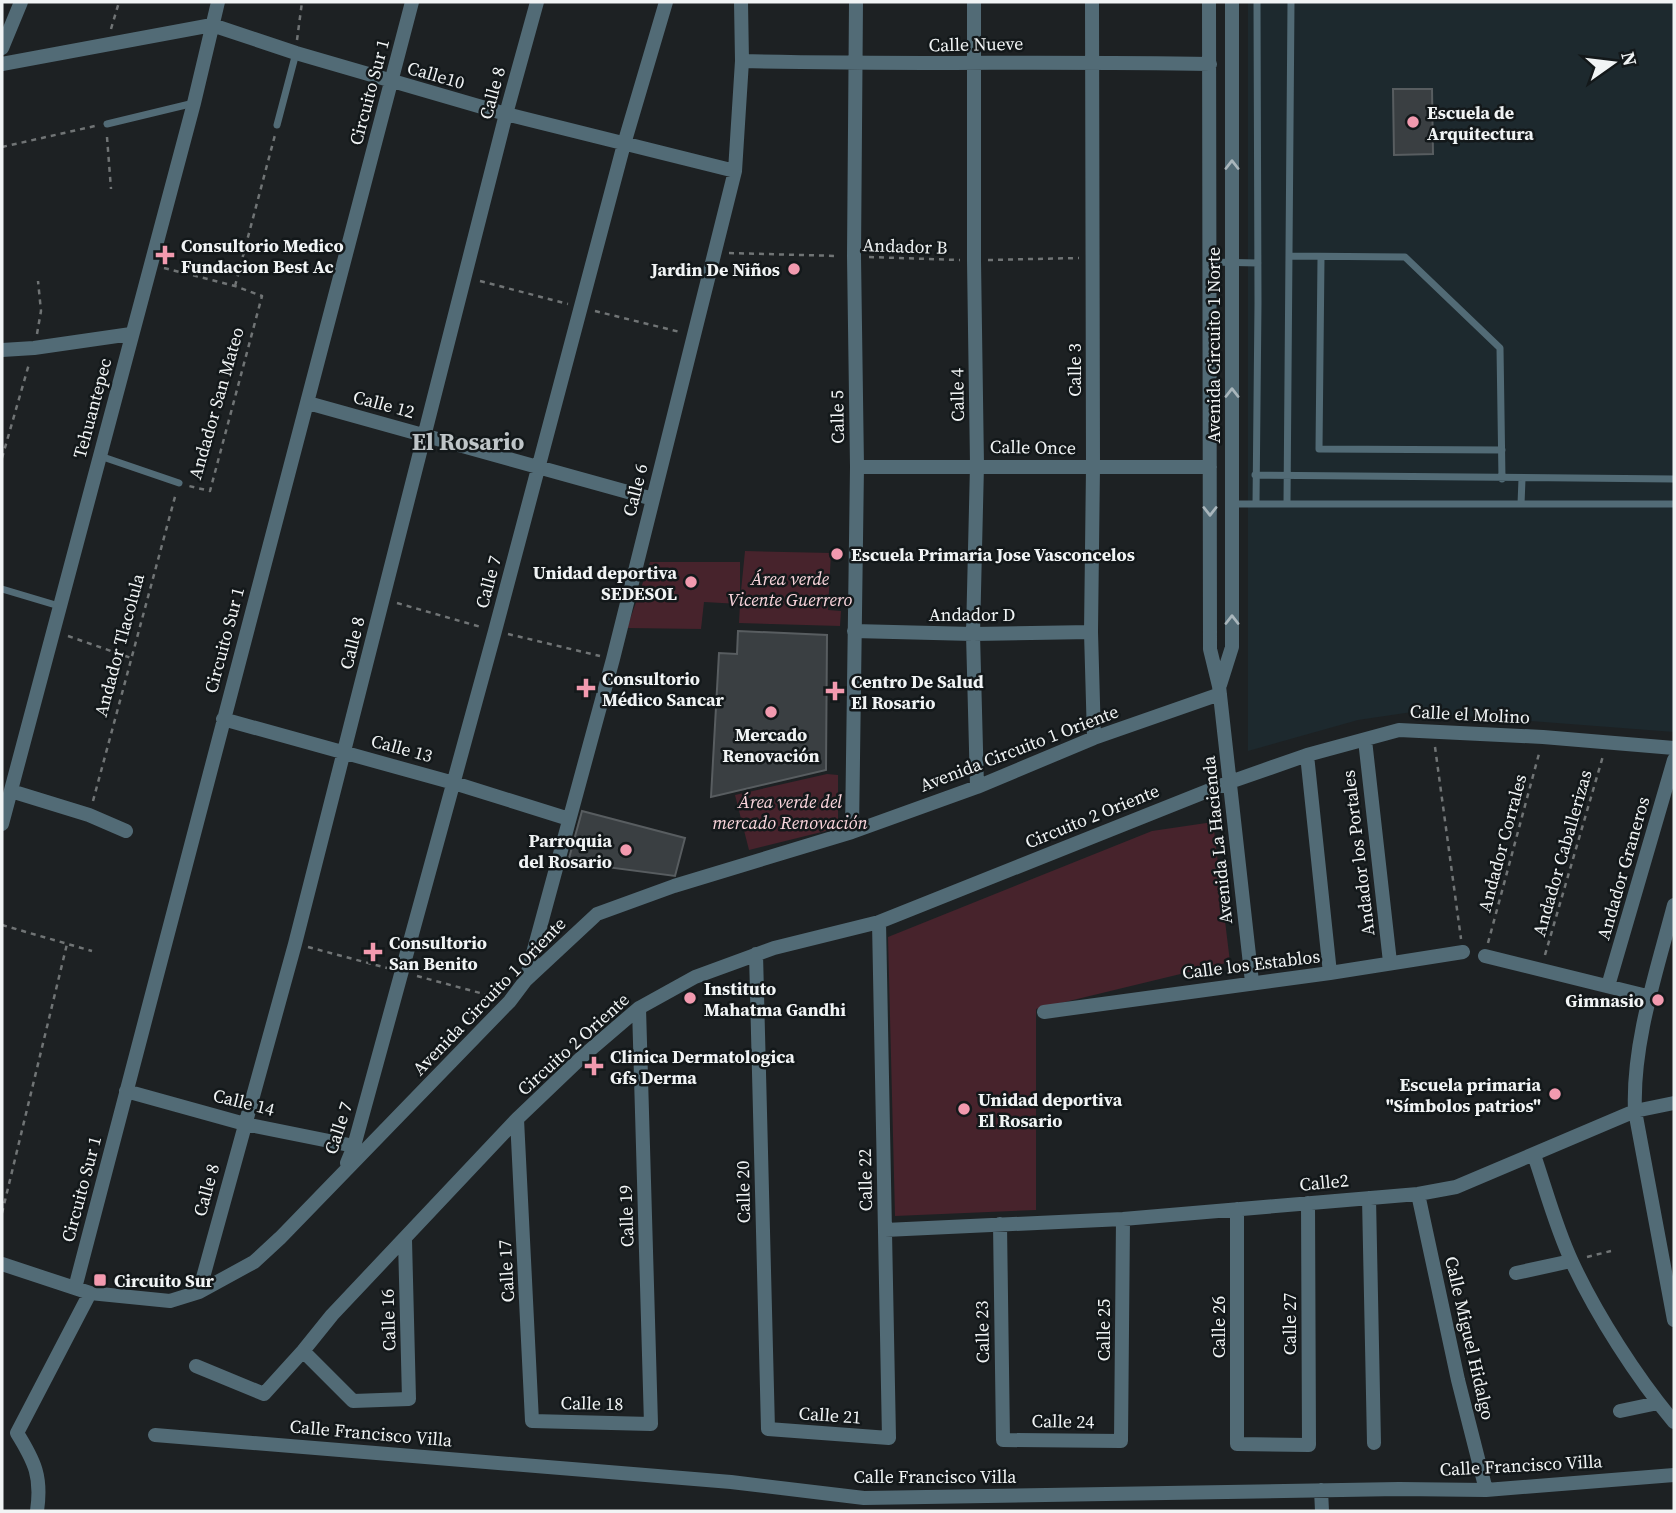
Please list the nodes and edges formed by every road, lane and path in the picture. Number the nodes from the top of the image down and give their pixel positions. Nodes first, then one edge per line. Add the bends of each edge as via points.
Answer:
1 (21, 2) edge
2 (119, 2) edge
3 (218, 2) edge
4 (303, 2) edge
5 (412, 2) edge
6 (537, 2) edge
7 (666, 2) edge
8 (741, 2) edge
9 (856, 2) edge
10 (974, 2) edge
11 (1092, 2) edge
12 (1209, 2) edge
13 (1232, 2) edge
14 (1257, 2) edge
15 (1291, 2) edge
16 (212, 25) junction
17 (107, 45) junction
18 (2, 48) edge
19 (296, 53) junction
20 (742, 61) junction
21 (1091, 62) junction
22 (974, 63) junction
23 (2, 64) edge
24 (855, 64) junction
25 (1210, 64) junction
26 (391, 82) junction
27 (194, 103) junction
28 (506, 114) junction
29 (107, 124) junction
30 (277, 125) joint
31 (624, 144) junction
32 (2, 147) edge
33 (735, 171) junction
34 (111, 189) dead end
35 (715, 253) junction
36 (854, 256) junction
37 (1289, 257) junction
38 (1093, 258) junction
39 (1321, 258) junction
40 (974, 261) junction
41 (1210, 262) junction
42 (1232, 262) junction
43 (1258, 263) junction
44 (151, 265) junction
45 (38, 281) dead end
46 (235, 286) junction
47 (131, 334) junction
48 (34, 348) junction
49 (2, 350) edge
50 (307, 403) junction
51 (424, 435) junction
52 (1502, 450) junction
53 (100, 456) junction
54 (2, 458) edge
55 (977, 465) junction
56 (538, 467) junction
57 (857, 467) junction
58 (1093, 467) junction
59 (1210, 467) junction
60 (1255, 475) junction
61 (1287, 475) junction
62 (1502, 479) junction
63 (1522, 479) junction
64 (1674, 479) edge
65 (179, 483) junction
66 (653, 499) junction
67 (1287, 503) junction
68 (1232, 504) junction
69 (1256, 504) junction
70 (1521, 504) junction
71 (1674, 504) edge
72 (2, 589) edge
73 (59, 606) junction
74 (52, 630) junction
75 (854, 631) junction
76 (1091, 632) junction
77 (973, 634) junction
78 (132, 658) junction
79 (1220, 690) junction
80 (223, 719) junction
81 (1433, 730) junction
82 (1543, 737) junction
83 (1094, 738) junction
84 (1365, 740) junction
85 (1607, 743) junction
86 (1674, 748) edge
87 (345, 752) junction
88 (1307, 755) junction
89 (1674, 760) edge
90 (1230, 782) junction
91 (454, 783) junction
92 (977, 788) junction
93 (11, 792) junction
94 (89, 815) junction
95 (569, 819) junction
96 (2, 824) edge
97 (126, 831) dead end
98 (852, 832) junction
99 (1674, 905) edge
100 (878, 922) junction
101 (2, 925) edge
102 (67, 944) junction
103 (92, 951) dead end
104 (1463, 952) joint
105 (756, 954) junction
106 (1485, 956) joint
107 (1390, 962) junction
108 (1540, 970) junction
109 (1330, 974) junction
110 (526, 981) junction
111 (1252, 982) junction
112 (1608, 986) junction
113 (1650, 997) junction
114 (639, 1008) junction
115 (1044, 1012) dead end
116 (126, 1091) junction
117 (1674, 1103) edge
118 (1635, 1111) junction
119 (517, 1119) junction
120 (245, 1124) junction
121 (354, 1146) junction
122 (1534, 1155) junction
123 (344, 1171) junction
124 (1418, 1194) junction
125 (1369, 1198) junction
126 (1308, 1203) junction
127 (1237, 1209) junction
128 (2, 1213) edge
129 (1123, 1219) junction
130 (1000, 1224) junction
131 (885, 1230) junction
132 (405, 1240) junction
133 (1611, 1251) dead end
134 (1571, 1261) junction
135 (2, 1264) edge
136 (1516, 1273) dead end
137 (75, 1288) junction
138 (199, 1292) junction
139 (90, 1293) junction
140 (1674, 1320) edge
141 (303, 1351) junction
142 (196, 1366) dead end
143 (1658, 1403) junction
144 (1620, 1411) dead end
145 (532, 1421) joint
146 (1674, 1422) edge
147 (651, 1424) joint
148 (768, 1429) joint
149 (2, 1430) edge
150 (18, 1433) junction
151 (155, 1435) dead end
152 (889, 1438) joint
153 (1003, 1440) joint
154 (1121, 1441) joint
155 (1374, 1443) dead end
156 (1237, 1444) joint
157 (1674, 1475) edge
158 (1321, 1490) junction
159 (1486, 1490) junction
160 (1044, 1496) junction
161 (864, 1505) edge
162 (37, 1511) edge
163 (1046, 1511) edge
164 (1322, 1511) edge

1 - 18 street
2 - 17 path
3 - 16 street, Tehuantepec
4 - 19 path
5 - 26 street, Circuito Sur 1
6 - 28 street, Calle 8
7 - 31 street, Calle 7
8 - 20 street, Calle 6
9 - 24 street, Calle 5
10 - 22 street, Calle 4
11 - 21 street, Calle 3
12 - 25 street, Avenida Circuito 1 Norte
42 -> 13 street, Avenida Circuito 1 Norte
14 - 43 lane
15 - 37 lane
16 - 17 street
16 - 19 street, Calle10
16 - 27 street, Tehuantepec
17 - 23 street
19 - 26 street, Calle10
19 - 30 lane
20 - 24 street, Calle Nueve
20 - 33 street, Calle 6
21 - 22 street, Calle Nueve
21 - 25 street, Calle Nueve
21 - 38 street, Calle 3
22 - 24 street, Calle Nueve
22 - 40 street, Calle 4
24 - 36 street, Calle 5
25 - 41 street, Avenida Circuito 1 Norte
26 - 28 street, Calle10
26 - 50 street, Circuito Sur 1
27 - 29 lane
27 - 44 street, Tehuantepec
28 - 31 street, Calle10
28 - 51 street, Calle 8
29 - 32 path
29 - 34 path
30 - 46 path
31 - 33 street, Calle10
31 - 56 street, Calle 7
33 - 35 street, Calle 6
35 - 36 path, Andador B
35 - 66 street, Calle 6
36 - 40 path, Andador B
36 - 57 street, Calle 5
37 - 39 lane
37 - 61 lane
38 - 40 path, Andador B
38 - 58 street, Calle 3
39 - 52 lane via 1405,257 1500,348
39 - 52 lane via 1319,449
40 - 55 street, Calle 4
41 - 42 lane
41 - 59 street, Avenida Circuito 1 Norte
42 - 43 lane
68 -> 42 street, Avenida Circuito 1 Norte
43 - 60 lane
44 - 46 path
44 - 47 street, Tehuantepec
45 - 48 path via 41,311
46 - 65 path, Andador San Mateo via 262,296 210,491
47 - 48 street
47 - 53 street, Tehuantepec
48 - 49 street
48 - 54 path
50 - 51 street, Calle 12
50 - 80 street, Circuito Sur 1
51 - 56 street, Calle 12
51 - 87 street, Calle 8
52 - 62 lane
53 - 65 lane, Andador San Mateo
53 - 73 street, Tehuantepec
55 - 57 street, Calle Once
55 - 58 street, Calle Once
55 - 77 street, Calle 4
56 - 66 street, Calle 12
56 - 91 street, Calle 7
57 - 75 street, Calle 5
58 - 59 street, Calle Once
58 - 76 street, Calle 3
59 -> 79 street, Avenida Circuito 1 Norte via 1210,649
60 - 61 lane
60 - 69 lane
61 - 62 lane
61 - 67 lane
62 - 63 lane
63 - 64 lane
63 - 70 lane
65 - 78 path, Andador Tlacolula
66 - 95 street, Calle 6
67 - 69 lane
67 - 70 lane
68 - 69 lane
79 -> 68 street, Avenida Circuito 1 Norte via 1232,647
70 - 71 lane
72 - 73 lane
73 - 74 street, Tehuantepec
74 - 78 path
74 - 93 street, Tehuantepec
75 - 77 street, Andador D
75 - 98 street, Calle 5
76 - 77 street, Andador D
76 - 83 street, Calle 3
77 - 92 street, Calle 4
78 - 94 path, Andador Tlacolula
79 - 83 street, Avenida Circuito 1 Oriente
79 - 90 street, Avenida La Hacienda
80 - 87 street, Calle 13
80 - 116 street, Circuito Sur 1
81 - 82 street, Calle el Molino
81 - 84 street, Calle el Molino via 1399,730
81 - 104 path
82 - 85 street, Calle el Molino
82 - 106 path, Andador Corrales
83 - 92 street, Avenida Circuito 1 Oriente
84 - 88 street, Calle el Molino
84 - 107 street, Andador los Portales
85 - 86 street, Calle el Molino
85 - 108 path, Andador Caballerizas
87 - 91 street, Calle 13
87 - 120 street, Calle 8
88 - 90 street, Calle el Molino
88 - 109 street
89 - 112 street, Andador Graneros
90 - 100 street, Circuito 2 Oriente
90 - 111 street, Avenida La Hacienda
91 - 95 street, Calle 13
91 - 121 street, Calle 7
92 - 98 street, Avenida Circuito 1 Oriente
93 - 94 street
93 - 96 street, Tehuantepec
94 - 97 street
95 - 110 street, Calle 6
98 - 110 street, Avenida Circuito 1 Oriente via 597,914
99 - 113 street
100 - 105 street, Circuito 2 Oriente
100 - 131 street, Calle 22
101 - 102 path
102 - 103 path
102 - 128 path
104 - 107 street, Calle los Establos
105 - 114 street, Circuito 2 Oriente via 695,977
105 - 148 street, Calle 20
106 - 108 street
107 - 109 street, Calle los Establos
108 - 112 street
109 - 111 street, Calle los Establos
110 - 123 street, Avenida Circuito 1 Oriente
111 - 115 street, Calle los Establos
112 - 113 street
113 - 118 street via 1633,1080
114 - 119 street, Circuito 2 Oriente
114 - 147 street, Calle 19
116 - 120 street, Calle 14
116 - 137 street, Circuito Sur 1
117 - 118 street, Calle2
118 - 122 street, Calle2
118 - 140 street
119 - 132 street, Circuito 2 Oriente
119 - 145 street, Calle 17
120 - 121 street, Calle 14
120 - 138 street, Calle 8
121 - 123 street, Calle 7
122 - 124 street, Calle2 via 1455,1187
122 - 134 street
123 - 138 street, Avenida Circuito 1 Oriente via 254,1262
124 - 125 street, Calle2
124 - 159 street, Calle Miguel Hidalgo
125 - 126 street, Calle2
125 - 155 street
126 - 127 street, Calle2
126 - 156 street, Calle 27 via 1309,1445
127 - 129 street, Calle2
127 - 156 street, Calle 26
129 - 130 street, Calle2
129 - 154 street, Calle 25
130 - 131 street, Calle2
130 - 153 street, Calle 23
131 - 152 street, Calle 22
132 - 141 street, Circuito 2 Oriente
132 - 141 street, Calle 16 via 409,1399 353,1401
133 - 134 path
134 - 136 street
134 - 143 street
135 - 137 street, Avenida Circuito 1 Oriente
137 - 139 street, Avenida Circuito 1 Oriente
138 - 139 street, Avenida Circuito 1 Oriente via 170,1301
139 - 150 street
141 - 142 street, Circuito 2 Oriente via 264,1394
143 - 144 street
143 - 146 street
145 - 147 street, Calle 18
148 - 152 street, Calle 21
149 - 150 street
150 - 162 street via 31,1456 40,1488
151 - 161 street, Calle Francisco Villa via 731,1482
153 - 154 street, Calle 24
157 - 159 street, Calle Francisco Villa
158 - 159 street, Calle Francisco Villa
158 - 160 street, Calle Francisco Villa
158 - 164 street
160 - 161 street, Calle Francisco Villa
160 - 163 street

